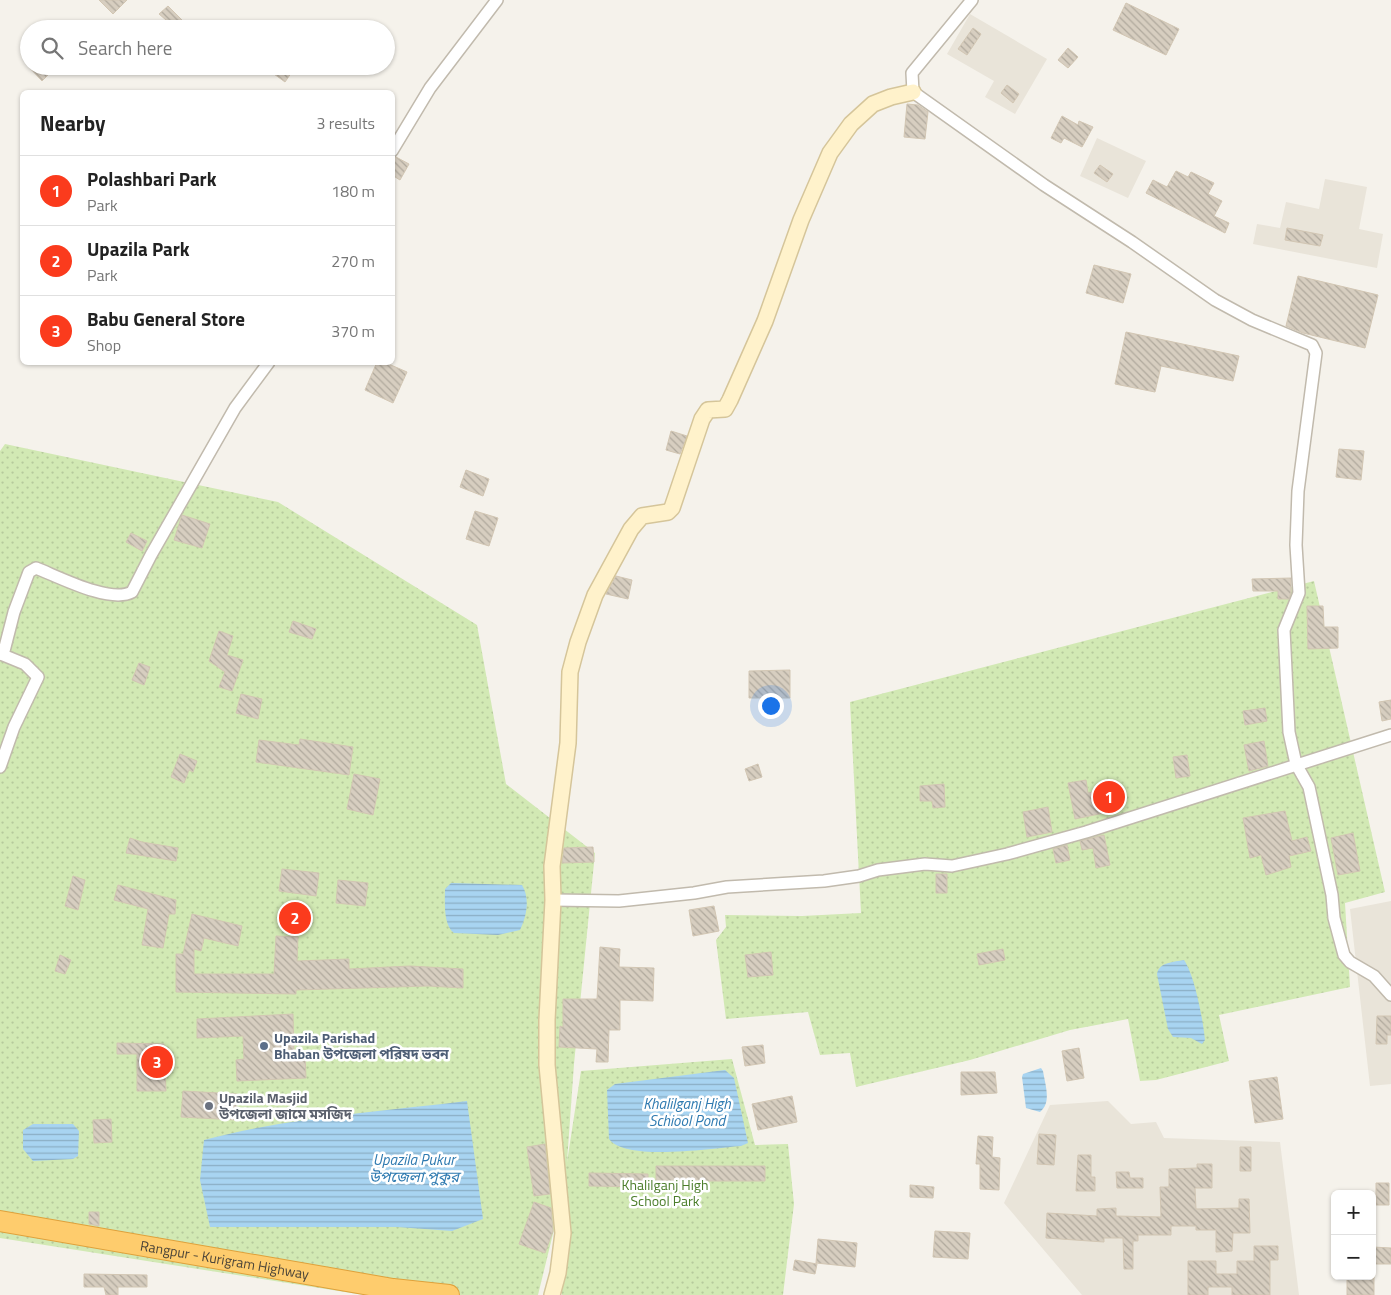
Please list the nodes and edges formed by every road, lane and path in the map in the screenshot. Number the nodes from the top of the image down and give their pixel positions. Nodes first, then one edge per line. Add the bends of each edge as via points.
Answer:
1 (497, 0) edge
2 (972, 0) edge
3 (913, 92) junction
4 (395, 146) edge
5 (267, 365) edge
6 (1391, 735) edge
7 (1296, 764) junction
8 (0, 766) edge
9 (553, 900) junction
10 (1391, 995) edge
11 (0, 1221) edge
12 (449, 1295) edge
13 (552, 1295) edge

1 - 4 street via 430,88
2 - 3 street via 912,73
3 - 7 street via 1215,300 1252,320 1312,345 1316,353 1298,491 1298,594 1284,630 1289,732
3 - 9 street via 890,96 873,104 851,124 830,153 730,400 725,409 708,410 702,419 672,508 668,512 642,516 630,529 595,595 570,672 568,744 552,866
5 - 8 street via 235,408 132,592 115,594 94,590 36,568 29,572 3,655 25,664 38,677
6 - 7 street
7 - 9 street via 1190,801 1007,854 952,866 925,864 824,881 727,887 620,901
7 - 10 street via 1309,788 1344,955 1374,976
9 - 13 street via 546,1065 563,1233
11 - 12 highway, Rangpur - Kurigram Highway via 393,1289

